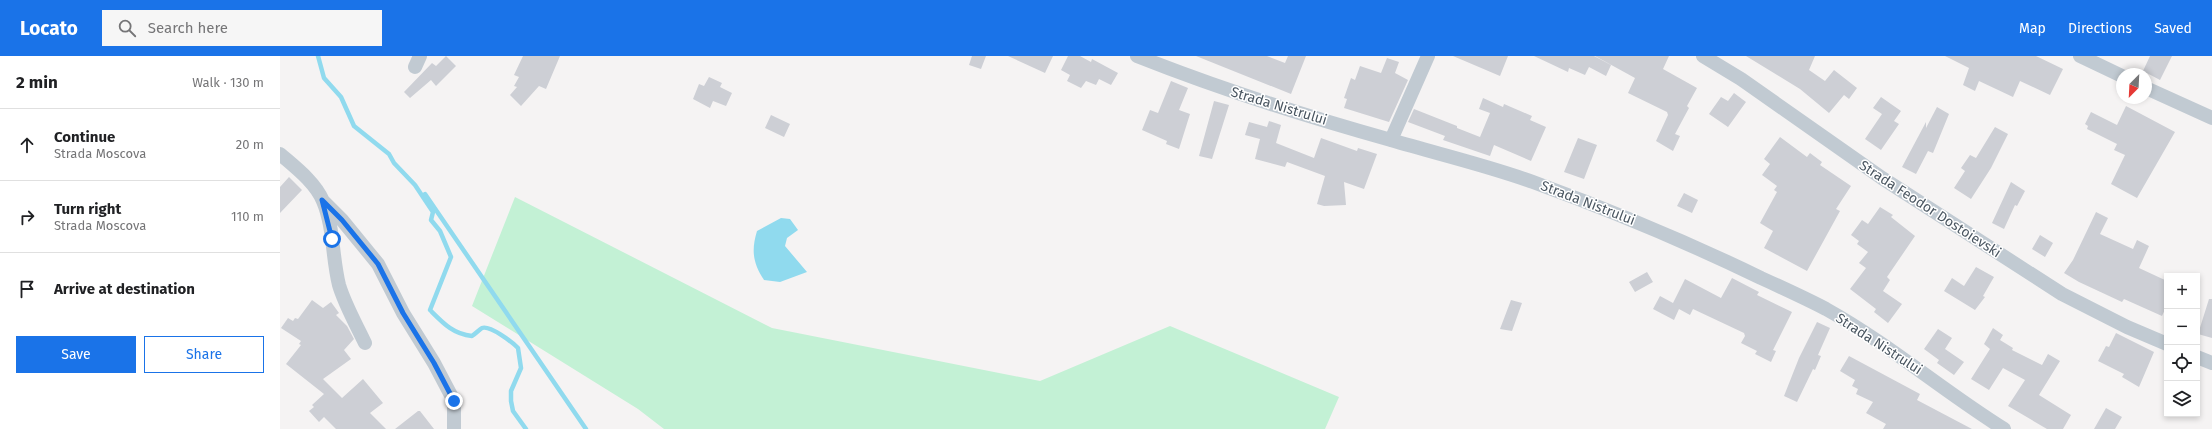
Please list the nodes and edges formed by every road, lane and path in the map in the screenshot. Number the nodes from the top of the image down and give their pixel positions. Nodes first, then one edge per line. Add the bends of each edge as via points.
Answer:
1 (1137, 56) edge
2 (1428, 56) edge
3 (1703, 56) edge
4 (2080, 56) edge
5 (2116, 73) edge
6 (2152, 91) edge
7 (2212, 118) edge
8 (1390, 140) junction
9 (280, 154) edge
10 (322, 200) junction
11 (365, 343) dead end
12 (2164, 343) edge
13 (2200, 358) edge
14 (2212, 363) edge
15 (454, 429) edge
16 (2004, 429) edge

1 - 8 street, Strada Nistrului via 1225,89
2 - 8 street
3 - 12 street, Strada Feodor Dostoievski via 1742,79 1882,178 2062,294
4 - 5 street
6 - 7 street
8 - 16 street, Strada Nistrului via 1474,162 1531,181 1664,233 1720,258 1826,309
9 - 10 street via 306,177
10 - 11 street via 332,239 339,284 345,303
10 - 15 street via 378,264 454,401
13 - 14 street

